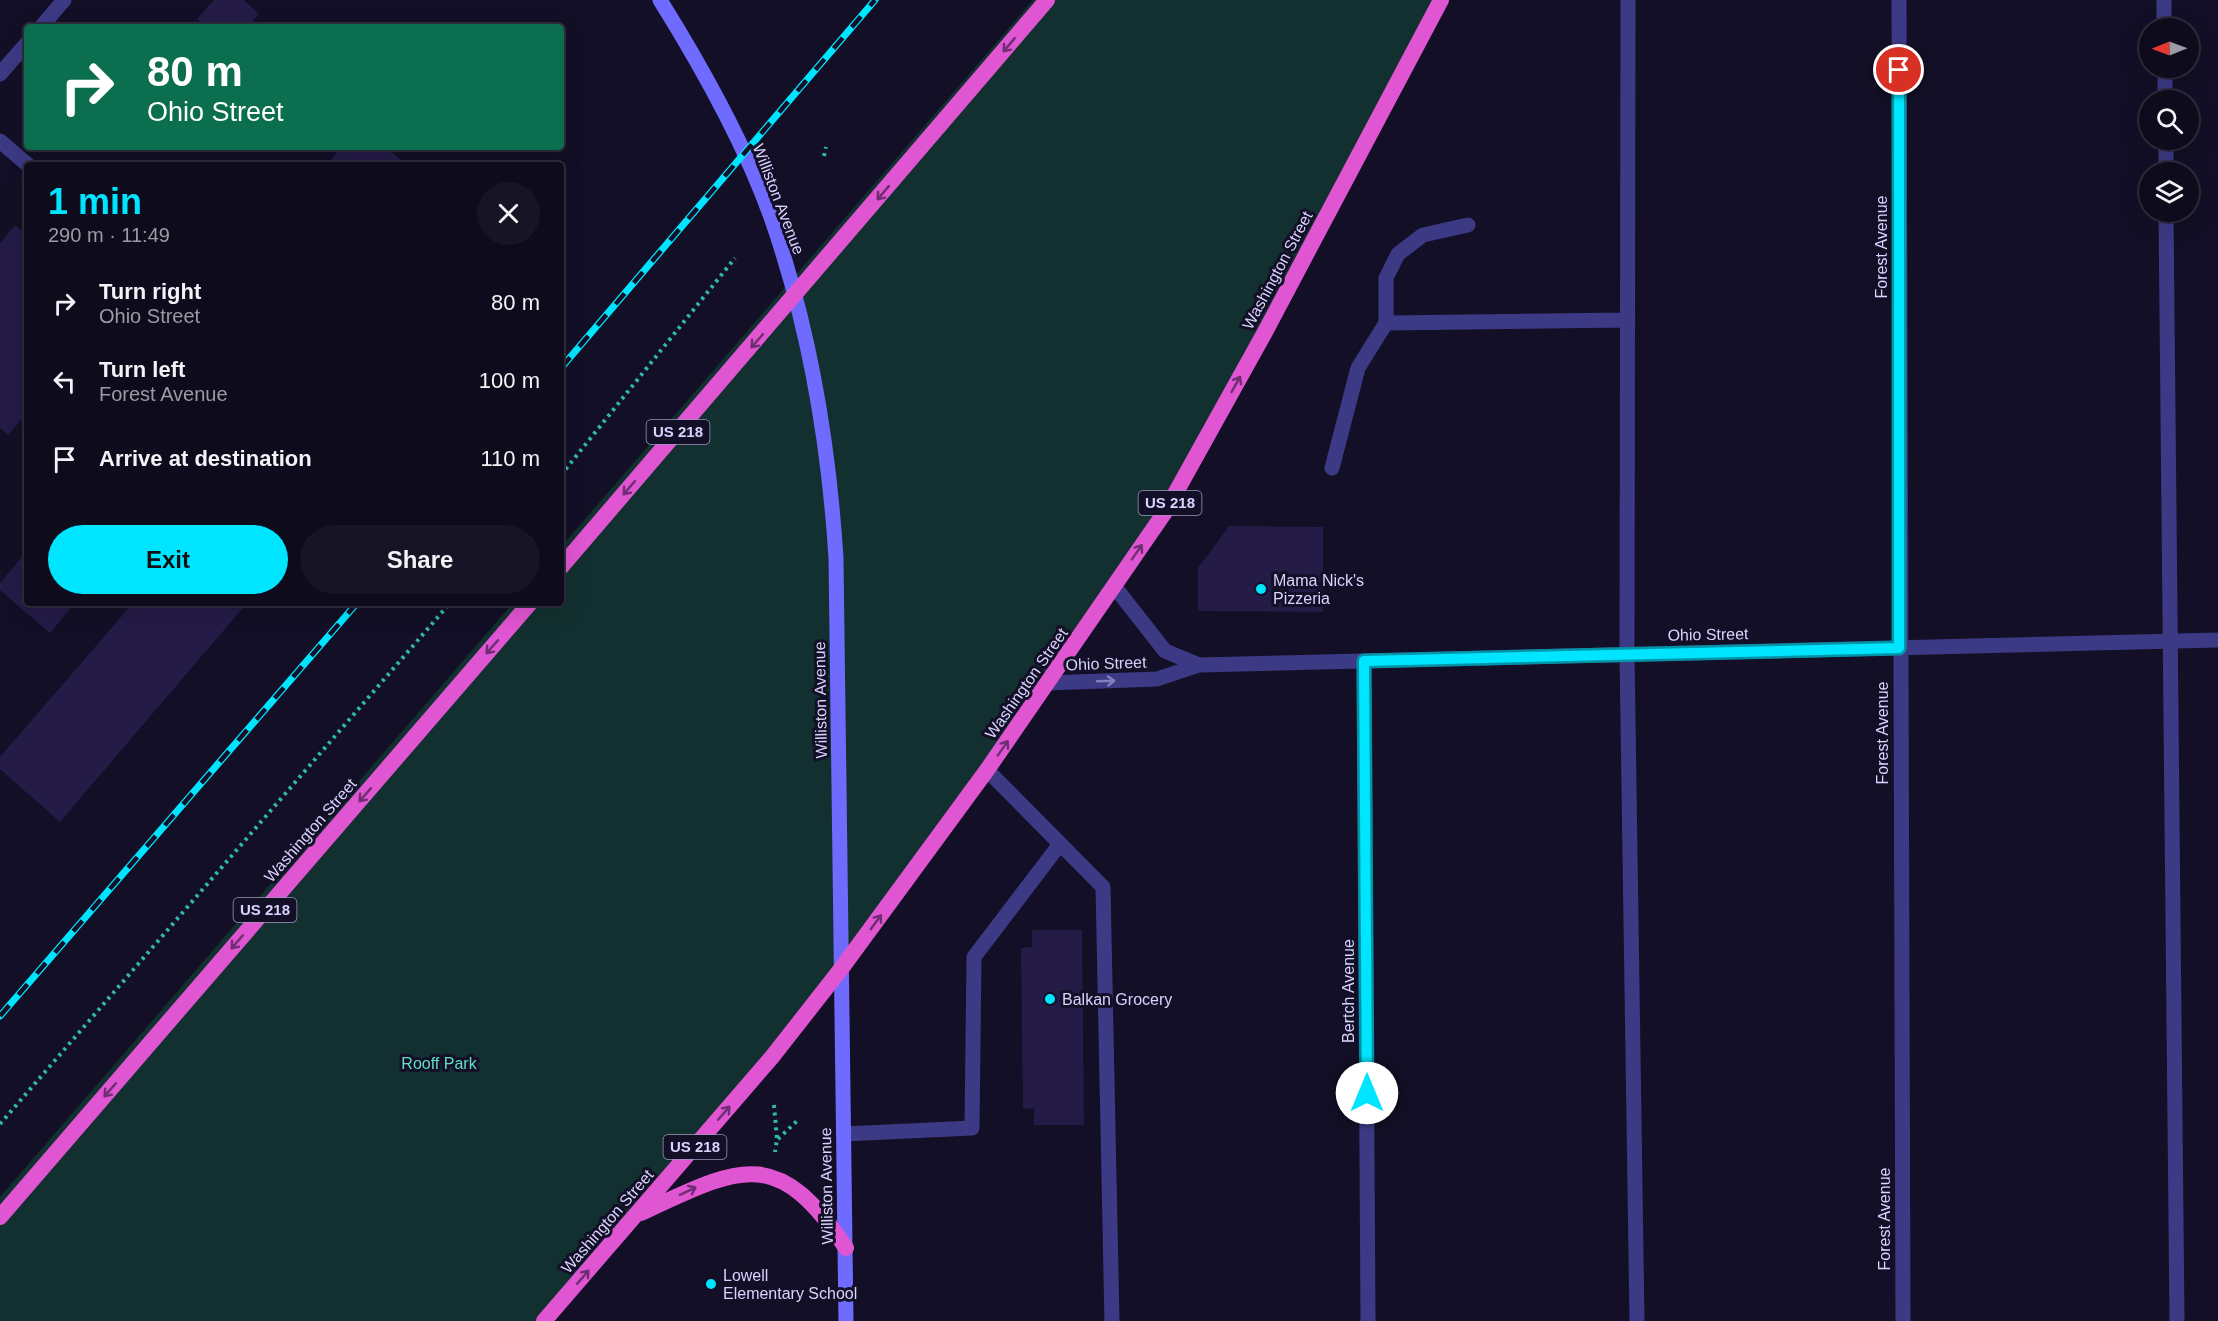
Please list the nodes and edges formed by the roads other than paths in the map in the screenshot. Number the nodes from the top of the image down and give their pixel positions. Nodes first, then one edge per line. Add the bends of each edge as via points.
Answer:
1 (64, 0) edge
2 (660, 0) edge
3 (1047, 0) edge
4 (1441, 0) edge
5 (1629, 0) edge
6 (1899, 0) edge
7 (2164, 0) edge
8 (2164, 18) edge
9 (44, 24) edge
10 (24, 46) edge
11 (0, 74) edge
12 (0, 141) edge
13 (24, 162) edge
14 (2166, 222) edge
15 (1468, 225) dead end
16 (795, 296) junction
17 (1628, 320) junction
18 (1386, 323) junction
19 (1332, 468) dead end
20 (564, 564) edge
21 (1114, 586) junction
22 (527, 606) edge
23 (2218, 640) edge
24 (2171, 641) junction
25 (1899, 648) junction
26 (1627, 654) junction
27 (1364, 661) junction
28 (1199, 665) junction
29 (1047, 683) junction
30 (987, 770) junction
31 (1060, 844) junction
32 (841, 969) junction
33 (844, 1134) junction
34 (635, 1216) junction
35 (0, 1217) edge
36 (846, 1248) junction
37 (544, 1321) edge
38 (846, 1321) edge
39 (1112, 1321) edge
40 (1368, 1321) edge
41 (1636, 1321) edge
42 (1903, 1321) edge
43 (2177, 1321) edge

1 - 9 street
2 - 16 main road, Williston Avenue via 716,98 776,230
3 -> 16 highway, US 218
21 -> 4 highway, Washington Street / US 218 via 1165,512
5 - 17 street
6 - 25 street, Forest Avenue
7 - 8 street
10 - 11 street
12 - 13 street
14 - 24 street
15 - 18 street via 1423,235 1398,254 1386,278
16 -> 20 highway, US 218
16 - 32 main road, Williston Avenue via 811,363 832,497
17 - 18 street
17 - 26 street
18 - 19 street via 1358,368
21 - 28 street, Ohio Street via 1165,651
21 - 29 highway, Washington Street / US 218
22 -> 35 highway, Washington Street / US 218
23 - 24 street, Ohio Street
24 - 25 street, Ohio Street
24 - 43 street
25 - 26 street, Ohio Street
25 - 42 street, Forest Avenue
26 - 27 street, Ohio Street
26 - 41 street
27 - 28 street, Ohio Street
27 - 40 street, Bertch Avenue
29 -> 28 street, Ohio Street via 1157,679
30 -> 29 highway, Washington Street / US 218
30 - 31 street
32 -> 30 highway, Washington Street / US 218
31 - 33 street via 974,957 972,1128
31 - 39 street via 1103,888
32 - 33 main road, Williston Avenue
34 -> 32 highway, Washington Street / US 218 via 772,1057
33 - 36 main road, Williston Avenue
34 -> 36 highway via 709,1182 727,1176 760,1174 800,1192 827,1220
37 -> 34 highway, Washington Street / US 218
36 - 38 main road, Williston Avenue

